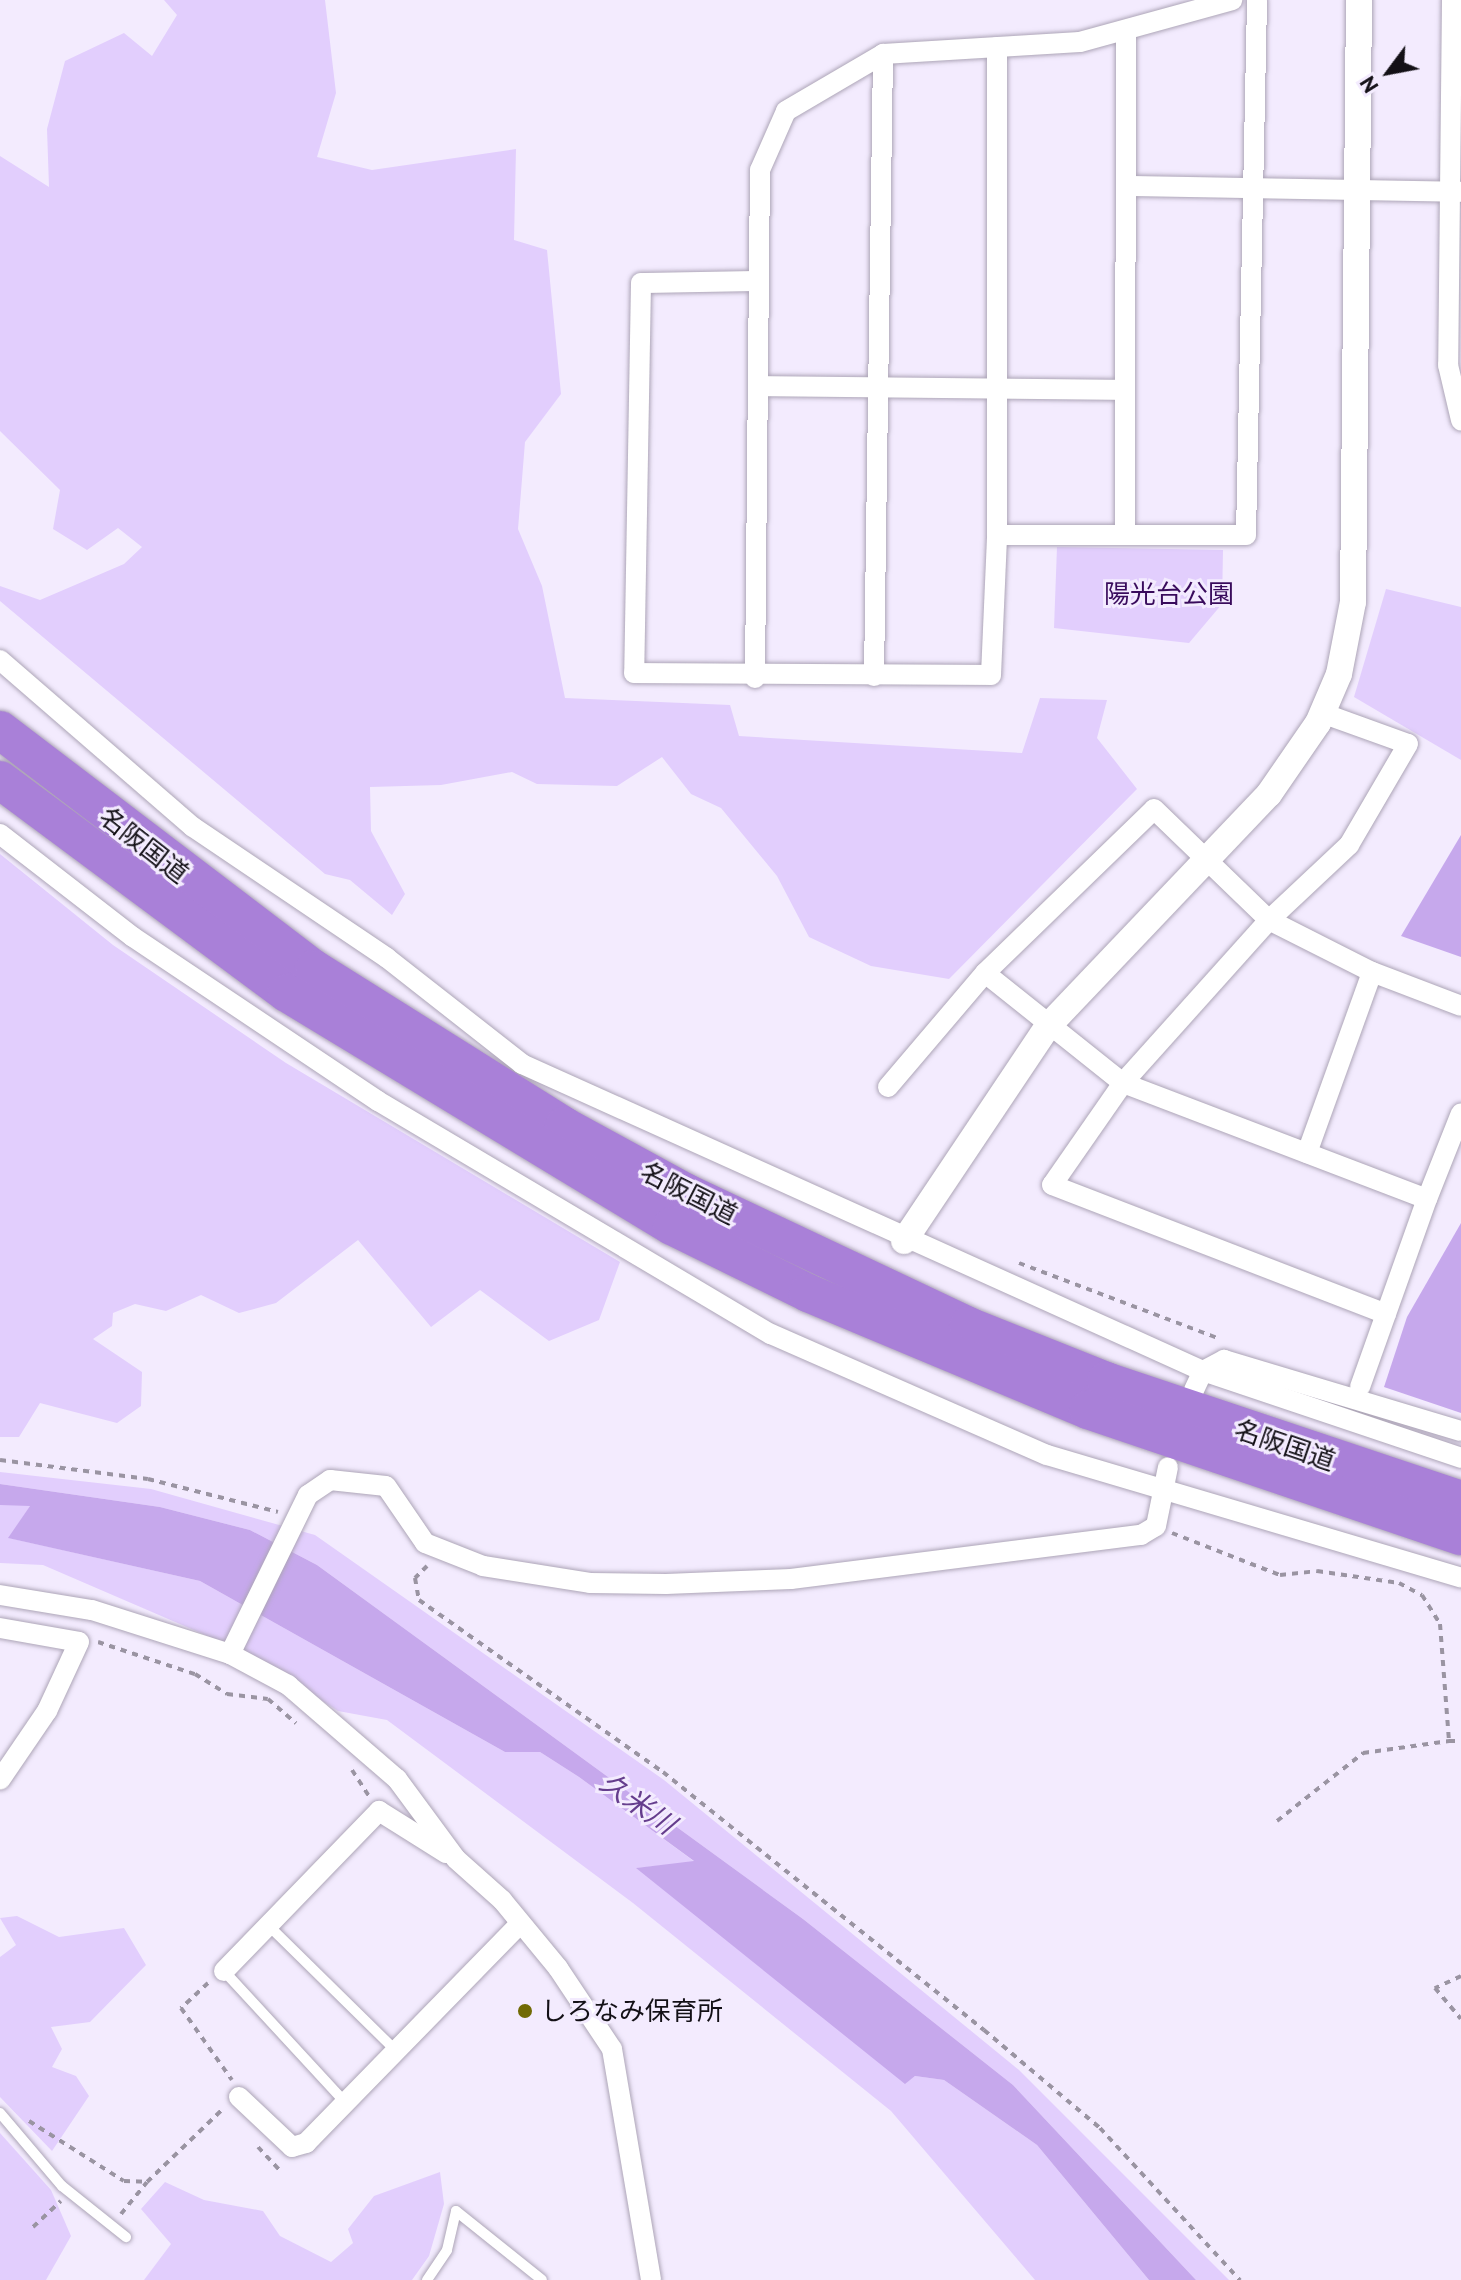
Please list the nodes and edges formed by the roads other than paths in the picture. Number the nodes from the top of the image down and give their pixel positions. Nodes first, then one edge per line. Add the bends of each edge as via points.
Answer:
1 (1232, 0) edge
2 (1257, 0) edge
3 (1359, 0) edge
4 (1452, 0) edge
5 (1126, 31) junction
6 (997, 47) junction
7 (883, 54) junction
8 (1128, 186) junction
9 (1254, 189) junction
10 (1358, 190) junction
11 (1456, 192) edge
12 (759, 281) junction
13 (759, 386) junction
14 (876, 387) junction
15 (995, 389) junction
16 (1124, 390) junction
17 (1461, 420) edge
18 (997, 535) junction
19 (1125, 535) junction
20 (0, 660) edge
21 (874, 676) junction
22 (755, 678) junction
23 (0, 713) edge
24 (1322, 713) junction
25 (0, 730) edge
26 (0, 780) edge
27 (0, 834) edge
28 (1205, 860) junction
29 (197, 886) junction
30 (1269, 920) junction
31 (1372, 972) junction
32 (985, 973) junction
33 (1461, 1006) edge
34 (1048, 1026) junction
35 (1123, 1083) junction
36 (888, 1087) dead end
37 (1461, 1113) edge
38 (1307, 1153) junction
39 (1427, 1199) junction
40 (904, 1241) junction
41 (1386, 1314) junction
42 (1199, 1380) junction
43 (1360, 1387) dead end
44 (1461, 1431) edge
45 (1217, 1457) junction
46 (1461, 1458) edge
47 (1168, 1467) dead end
48 (1162, 1493) junction
49 (1461, 1500) edge
50 (1461, 1536) edge
51 (1461, 1545) edge
52 (1461, 1578) edge
53 (0, 1595) edge
54 (0, 1628) edge
55 (230, 1654) junction
56 (0, 1780) edge
57 (456, 1859) junction
58 (519, 1925) junction
59 (269, 1926) junction
60 (224, 1971) joint
61 (396, 2051) junction
62 (239, 2097) road end
63 (345, 2102) junction
64 (0, 2113) edge
65 (126, 2237) dead end
66 (427, 2280) edge
67 (542, 2280) edge
68 (651, 2280) edge

1 - 5 street
2 - 9 street
3 - 10 street
4 - 11 street
5 - 6 street
5 - 8 street
6 - 7 street
6 - 15 street
7 - 12 street via 786,111 760,170
7 - 14 street
8 - 9 street
8 - 16 street
9 - 10 street
9 - 19 street via 1246,535
10 - 11 street
10 - 24 street via 1353,602
11 - 17 street via 1448,365
12 - 13 street
12 - 22 street via 641,283 634,673
13 - 14 street
13 - 22 street
14 - 15 street
14 - 21 street
15 - 16 street
15 - 18 street
16 - 19 street
18 - 19 street
18 - 21 street via 991,675
20 - 40 street via 193,827 387,958 522,1064
21 - 22 street
23 - 29 highway
24 - 28 street via 1269,794
24 - 30 street via 1408,744 1349,845
25 - 29 highway, 名阪国道
26 - 45 highway, 名阪国道 via 287,993 672,1226 959,1359
27 - 48 street via 133,937 378,1101 771,1334 1047,1455
28 - 30 street
28 - 32 street via 1154,809
28 - 34 street
29 - 49 highway, 名阪国道 via 564,1126 821,1259 1106,1381
30 - 31 street
30 - 35 street
31 - 33 street
31 - 38 street
32 - 34 street
32 - 36 street
34 - 35 street
34 - 40 street
35 - 38 street
35 - 41 street via 1052,1185
37 - 39 street
38 - 39 street
39 - 41 street
40 - 42 street
41 - 43 street
42 - 44 street via 1224,1360
42 - 46 street
45 - 50 highway, 名阪国道
45 - 51 highway via 1323,1503
47 - 48 street
48 - 52 street
48 - 55 street via 1156,1526 1042,1552 666,1584 525,1576 440,1553 386,1486 355,1477 330,1480 308,1495
53 - 55 street via 92,1610
54 - 56 street via 79,1642 47,1711
55 - 57 street via 347,1730 397,1779
57 - 58 street
57 - 59 street via 379,1811
58 - 61 street
58 - 68 street via 612,2049
59 - 60 street
59 - 61 lane
60 - 63 lane
61 - 63 street
62 - 63 street via 292,2147 306,2143
64 - 65 lane via 62,2186
66 - 67 lane via 447,2250 456,2211

